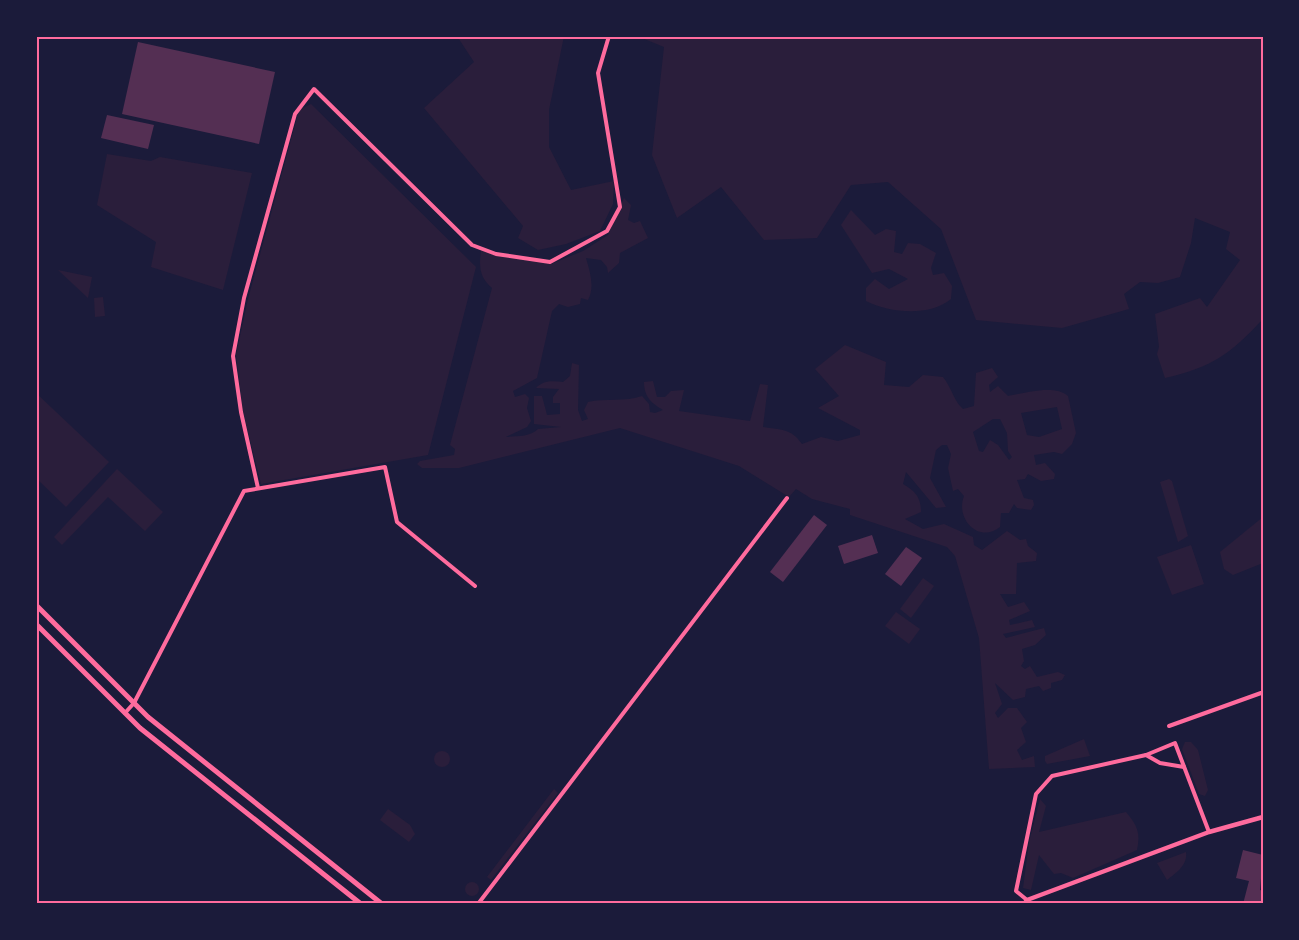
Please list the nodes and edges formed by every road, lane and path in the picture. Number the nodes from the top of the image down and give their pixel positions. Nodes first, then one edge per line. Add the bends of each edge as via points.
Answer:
1 (609, 36) edge
2 (258, 488) junction
3 (787, 498) dead end
4 (475, 586) dead end
5 (36, 605) edge
6 (36, 624) edge
7 (1261, 693) dead end
8 (134, 703) junction
9 (125, 713) junction
10 (1168, 726) dead end
11 (1146, 755) junction
12 (1184, 767) junction
13 (1263, 817) edge
14 (1209, 832) junction
15 (1026, 902) edge
16 (361, 904) edge
17 (382, 904) edge
18 (478, 904) edge

1 - 2 street via 598,73 620,207 607,231 550,262 496,254 472,244 314,89 304,101 295,114 244,298 233,356
2 - 4 street via 385,467 397,522
2 - 8 street via 244,491
3 - 18 street
5 - 8 main road
6 - 9 main road
7 - 10 street
8 - 9 street
8 - 17 main road
9 - 16 main road
11 - 12 street via 1160,763
11 - 12 street via 1175,743
11 - 15 street via 1052,776 1036,794 1016,891
12 - 14 street
13 - 14 street
14 - 15 street

